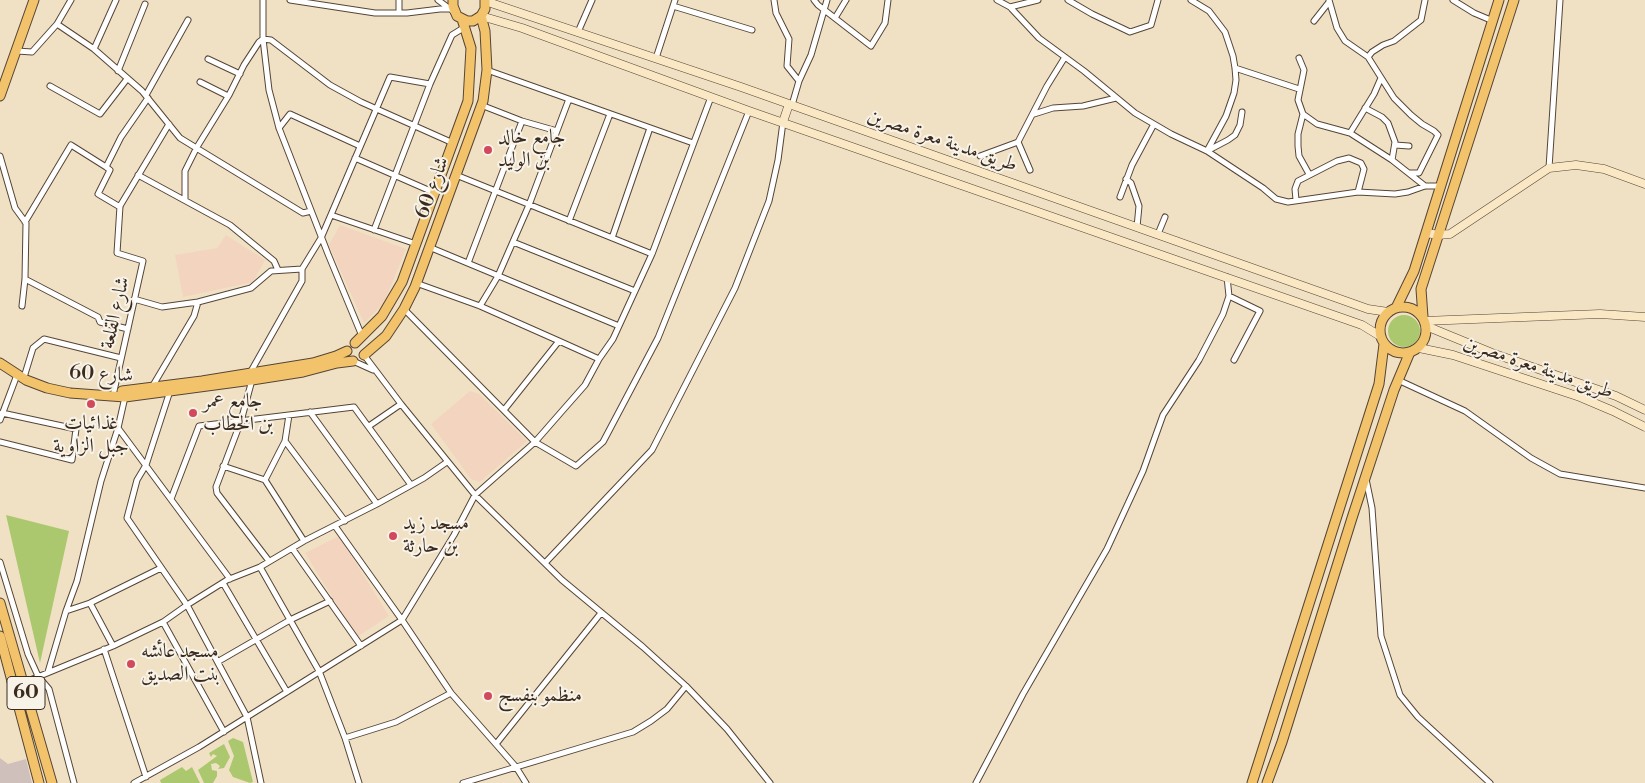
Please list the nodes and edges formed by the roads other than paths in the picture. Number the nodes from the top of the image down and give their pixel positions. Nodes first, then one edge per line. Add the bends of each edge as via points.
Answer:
1 (34, 0) edge
2 (71, 0) edge
3 (116, 0) edge
4 (262, 0) edge
5 (290, 0) edge
6 (399, 0) edge
7 (438, 0) edge
8 (485, 0) edge
9 (592, 0) edge
10 (774, 0) edge
11 (814, 0) edge
12 (827, 0) edge
13 (846, 0) edge
14 (888, 0) edge
15 (997, 0) edge
16 (1038, 0) edge
17 (1068, 0) edge
18 (1158, 0) edge
19 (1192, 0) edge
20 (1425, 0) edge
21 (1453, 0) edge
22 (1499, 0) edge
23 (1514, 0) edge
24 (1560, 0) edge
25 (1329, 1) edge
26 (674, 3) edge
27 (145, 4) dead end
28 (1010, 7) junction
29 (824, 9) junction
30 (399, 13) junction
31 (458, 14) edge
32 (481, 16) junction
33 (835, 18) junction
34 (188, 20) dead end
35 (1314, 21) dead end
36 (1492, 21) junction
37 (56, 24) junction
38 (752, 30) dead end
39 (578, 32) junction
40 (263, 39) junction
41 (486, 46) junction
42 (471, 48) junction
43 (94, 50) junction
44 (17, 51) junction
45 (1065, 57) junction
46 (1368, 57) junction
47 (208, 58) dead end
48 (656, 58) junction
49 (1299, 58) dead end
50 (1235, 68) junction
51 (487, 70) junction
52 (118, 71) junction
53 (240, 74) junction
54 (1381, 78) junction
55 (127, 79) junction
56 (799, 81) junction
57 (200, 82) dead end
58 (2, 83) edge
59 (430, 84) junction
60 (50, 86) dead end
61 (1299, 89) junction
62 (0, 96) edge
63 (228, 96) junction
64 (147, 97) junction
65 (710, 97) junction
66 (1116, 98) junction
67 (569, 99) junction
68 (481, 105) junction
69 (790, 105) junction
70 (376, 108) junction
71 (1365, 108) junction
72 (749, 111) junction
73 (1242, 112) dead end
74 (610, 114) junction
75 (1034, 114) junction
76 (1303, 114) junction
77 (522, 121) junction
78 (783, 122) junction
79 (169, 124) junction
80 (1154, 124) junction
81 (414, 126) junction
82 (279, 128) junction
83 (650, 128) junction
84 (557, 131) junction
85 (1350, 132) junction
86 (1018, 142) junction
87 (453, 143) junction
88 (693, 143) junction
89 (1395, 145) junction
90 (360, 146) junction
91 (1409, 146) dead end
92 (197, 147) junction
93 (1207, 151) junction
94 (0, 156) edge
95 (980, 156) dead end
96 (355, 158) junction
97 (1392, 160) junction
98 (106, 167) junction
99 (1549, 168) junction
100 (1030, 170) dead end
101 (1409, 173) junction
102 (396, 174) junction
103 (1309, 174) junction
104 (138, 175) junction
105 (456, 175) junction
106 (1126, 178) junction
107 (1645, 184) edge
108 (1425, 186) junction
109 (1440, 186) junction
110 (496, 191) junction
111 (1358, 192) junction
112 (434, 193) junction
113 (1120, 197) dead end
114 (185, 200) junction
115 (1296, 200) junction
116 (529, 204) junction
117 (120, 207) junction
118 (311, 210) junction
119 (331, 215) junction
120 (1165, 217) dead end
121 (569, 221) junction
122 (25, 222) junction
123 (1137, 227) junction
124 (374, 230) junction
125 (1427, 233) junction
126 (1158, 234) junction
127 (1438, 235) junction
128 (322, 238) junction
129 (612, 238) junction
130 (513, 242) junction
131 (416, 244) junction
132 (429, 247) junction
133 (652, 254) junction
134 (468, 263) junction
135 (302, 269) junction
136 (278, 270) junction
137 (498, 276) junction
138 (1227, 277) junction
139 (24, 279) junction
140 (416, 283) junction
141 (635, 291) junction
142 (1230, 296) junction
143 (134, 299) junction
144 (198, 302) junction
145 (22, 306) dead end
146 (480, 306) junction
147 (404, 309) junction
148 (1392, 310) junction
149 (1645, 317) edge
150 (1424, 322) junction
151 (619, 326) junction
152 (128, 329) junction
153 (362, 337) junction
154 (1382, 340) junction
155 (559, 341) junction
156 (355, 343) junction
157 (347, 350) junction
158 (1414, 350) junction
159 (364, 355) junction
160 (0, 357) edge
161 (121, 358) junction
162 (599, 359) junction
163 (1234, 360) dead end
164 (353, 361) junction
165 (0, 363) edge
166 (376, 371) junction
167 (21, 374) junction
168 (251, 377) junction
169 (1398, 380) junction
170 (152, 387) junction
171 (114, 391) junction
172 (170, 391) junction
173 (124, 396) junction
174 (401, 404) junction
175 (504, 410) junction
176 (1645, 410) edge
177 (310, 412) junction
178 (2, 413) junction
179 (289, 415) junction
180 (0, 420) edge
181 (241, 421) junction
182 (369, 426) junction
183 (1645, 427) edge
184 (118, 428) junction
185 (285, 441) junction
186 (0, 442) edge
187 (535, 442) junction
188 (447, 462) junction
189 (146, 465) junction
190 (224, 466) junction
191 (1365, 476) junction
192 (265, 480) junction
193 (411, 485) junction
194 (1645, 488) edge
195 (476, 495) junction
196 (172, 499) junction
197 (377, 504) junction
198 (345, 521) junction
199 (335, 526) junction
200 (304, 541) junction
201 (292, 548) junction
202 (269, 561) junction
203 (0, 562) edge
204 (545, 563) junction
205 (260, 567) junction
206 (161, 568) junction
207 (230, 579) junction
208 (223, 583) junction
209 (330, 601) junction
210 (0, 603) edge
211 (90, 603) junction
212 (187, 605) junction
213 (66, 611) junction
214 (601, 613) junction
215 (290, 620) junction
216 (402, 620) junction
217 (163, 622) junction
218 (0, 636) edge
219 (256, 640) junction
220 (113, 646) junction
221 (361, 646) junction
222 (104, 649) junction
223 (219, 661) junction
224 (319, 671) junction
225 (48, 672) junction
226 (38, 676) junction
227 (23, 683) junction
228 (686, 686) junction
229 (287, 692) junction
230 (451, 693) junction
231 (247, 717) junction
232 (224, 732) junction
233 (345, 738) junction
234 (496, 744) junction
235 (516, 768) junction
236 (146, 777) junction
237 (39, 783) edge
238 (52, 783) edge
239 (74, 783) edge
240 (134, 783) edge
241 (261, 783) edge
242 (359, 783) edge
243 (464, 783) edge
244 (526, 783) edge
245 (770, 783) edge
246 (976, 783) edge
247 (1252, 783) edge
248 (1267, 783) edge
249 (1490, 783) edge

1 - 44 main road
2 - 37 street
3 - 43 street
4 - 40 street
5 - 30 street via 375,13
6 - 30 street
7 - 31 street
8 - 32 main road
8 - 39 main road, طريق مدينة معرة مصرين
9 - 39 street
10 - 56 street via 776,13 789,39 787,66
11 - 29 street
12 - 29 street
13 - 33 street
14 - 33 street via 885,24 871,46
15 - 28 street
16 - 28 street
17 - 18 street via 1130,32 1151,25
19 - 50 street via 1210,11 1225,32
20 - 46 street via 1420,20
21 - 36 street
22 - 36 main road
23 - 127 main road
24 - 99 street
25 - 35 street
25 - 46 street via 1337,28 1345,41
26 - 38 street
26 - 48 street
27 - 52 street
28 - 45 street via 1039,38
29 - 33 street
29 - 56 street via 810,59
30 - 31 street
31 - 32 main road via 473,21
31 - 42 main road, شارع 60
31 - 59 street
32 - 41 main road, شارع 60
32 - 65 main road, طريق مدينة معرة مصرين
34 - 64 street
36 - 109 main road
37 - 43 street
37 - 44 street via 32,52
39 - 48 main road, طريق مدينة معرة مصرين
40 - 53 street
40 - 70 street via 271,40 330,85
40 - 82 street via 269,90
41 - 42 main road
41 - 51 main road, شارع 60
42 - 87 main road, شارع 60 via 468,101
43 - 52 street
44 - 58 main road
45 - 66 street
45 - 75 street
46 - 54 street
47 - 53 street
48 - 69 main road, طريق مدينة معرة مصرين
49 - 61 street via 1304,70
50 - 61 street
50 - 93 street via 1234,93
51 - 67 street
51 - 68 main road, شارع 60
52 - 55 street
53 - 63 street
54 - 71 street
54 - 101 street via 1394,98 1416,120 1438,135 1419,173
55 - 60 street via 100,114
55 - 64 street
56 - 69 street
57 - 63 street
58 - 62 main road
59 - 70 street via 390,77
59 - 81 street
61 - 76 street via 1298,100
63 - 92 street
64 - 79 street
64 - 98 street via 124,131
65 - 72 main road, طريق مدينة معرة مصرين
65 - 88 street
66 - 75 street
66 - 80 street
67 - 74 street
67 - 84 street
68 - 77 street
68 - 105 main road, شارع 60
69 - 78 main road
69 - 123 main road, طريق مدينة معرة مصرين
70 - 81 street
70 - 90 street
71 - 85 street
71 - 89 street via 1386,120
72 - 78 main road, طريق مدينة معرة مصرين
72 - 187 street via 658,338 603,442 576,466
73 - 93 street via 1235,134
74 - 83 street
74 - 121 street
75 - 86 street
76 - 85 street via 1317,124
76 - 103 street via 1298,146
77 - 84 street
77 - 110 street
78 - 138 main road, طريق مدينة معرة مصرين
78 - 204 street via 769,201 735,288 652,450
79 - 92 street via 180,138
79 - 104 street, شارع القلعة
80 - 93 street
80 - 106 street
81 - 87 street
81 - 102 street
82 - 90 street via 290,114
82 - 118 street
83 - 88 street
83 - 129 street
84 - 116 street
85 - 97 street
86 - 95 street
86 - 100 street
87 - 112 main road, شارع 60
88 - 133 street
89 - 91 street
89 - 97 street
90 - 96 street
92 - 114 street via 186,171
92 - 118 street via 303,213
93 - 115 street via 1276,200
94 - 122 street via 15,208
96 - 102 street
96 - 119 street
97 - 101 street
98 - 117 street via 110,170 98,194
98 - 122 street via 71,145
99 - 107 main road via 1576,165 1604,169
99 - 127 main road via 1453,232
101 - 108 street
102 - 112 street
102 - 124 street
103 - 111 street via 1349,158 1361,163 1364,169
103 - 115 street via 1296,184
104 - 114 street
104 - 117 street, شارع القلعة
105 - 110 street
105 - 132 main road, شارع 60
106 - 113 street
106 - 123 street via 1139,206
108 - 109 street
108 - 111 street via 1395,194
109 - 125 main road
110 - 116 street
110 - 134 street
111 - 115 street
112 - 131 main road, شارع 60
114 - 136 street via 230,225 274,261
116 - 121 street
116 - 130 street
117 - 143 street, شارع القلعة via 117,253 143,261
118 - 128 street
119 - 124 street
119 - 128 street
120 - 126 street
121 - 129 street
122 - 139 street
123 - 126 main road, طريق مدينة معرة مصرين
124 - 131 street
125 - 127 main road
125 - 148 main road via 1414,270
126 - 148 main road, طريق مدينة معرة مصرين via 1368,309
127 - 150 main road via 1422,289
128 - 135 street
128 - 153 street
129 - 133 street
130 - 137 street
130 - 141 street
131 - 153 main road, شارع 60 via 402,282 382,316
132 - 134 street
132 - 140 main road, شارع 60
133 - 141 street
134 - 137 street
135 - 136 street
135 - 168 street via 302,281
136 - 144 street via 251,288
137 - 146 street
137 - 151 street
138 - 142 street
138 - 154 main road, طريق مدينة معرة مصرين via 1362,325
139 - 145 street
139 - 152 street via 98,317 100,322
140 - 146 street
140 - 147 main road, شارع 60
141 - 151 street
142 - 163 street via 1260,311
142 - 246 street via 1199,360 1163,415 1143,471 1107,549
143 - 144 street via 162,308
143 - 152 street, شارع القلعة
144 - 170 street via 194,316
146 - 155 street
147 - 159 main road, شارع 60 via 386,336
147 - 175 street
148 - 150 main road via 1412,308
148 - 154 main road via 1381,322
149 - 150 main road via 1600,314
150 - 158 main road via 1425,337
150 - 176 main road, طريق مدينة معرة مصرين via 1492,353 1616,396
151 - 162 street
152 - 161 street, شارع القلعة
153 - 156 main road, شارع 60
154 - 158 main road via 1396,352
154 - 247 main road via 1379,384
155 - 162 street
155 - 175 street
156 - 157 main road
156 - 159 main road via 362,345
157 - 164 main road
157 - 168 main road, شارع 60 via 313,363
158 - 169 main road
158 - 183 main road, طريق مدينة معرة مصرين via 1453,355 1580,397
159 - 164 main road
159 - 166 street
160 - 167 main road, شارع 60
161 - 167 street via 44,339 33,348
161 - 171 street, شارع القلعة
162 - 187 street via 585,385
164 - 166 street
164 - 168 main road, شارع 60 via 303,372
165 - 167 main road, شارع 60
166 - 174 street
167 - 171 main road, شارع 60 via 58,385
167 - 173 main road, شارع 60 via 47,388 70,393
167 - 178 street
168 - 170 main road, شارع 60
168 - 172 main road, شارع 60
168 - 181 street
169 - 191 main road
169 - 194 street via 1465,411 1531,458 1560,474
170 - 171 main road, شارع 60
172 - 173 main road, شارع 60
172 - 189 street
173 - 184 street
174 - 182 street
174 - 188 street
175 - 187 street
177 - 179 street
177 - 182 street via 354,407
177 - 197 street
178 - 180 street
178 - 186 street via 76,429 72,460
179 - 181 street
179 - 185 street
181 - 190 street
181 - 196 street via 199,426
182 - 193 street
184 - 189 street
184 - 213 street via 101,481 77,582
185 - 192 street
185 - 198 street
187 - 195 street
188 - 193 street
188 - 195 street
189 - 196 street
189 - 206 street via 137,480 127,518
190 - 192 street
190 - 202 street via 217,493
191 - 248 main road
191 - 249 street via 1372,508 1381,636 1400,694 1418,717
192 - 200 street
193 - 197 street
195 - 204 street
195 - 216 street
196 - 207 street
197 - 198 street
198 - 199 street
199 - 200 street
199 - 216 street
200 - 201 street
201 - 202 street
201 - 209 street
202 - 205 street
203 - 226 street via 28,654
204 - 214 street
205 - 207 street
205 - 215 street
206 - 211 street
206 - 212 street
207 - 208 street
208 - 212 street
208 - 219 street
209 - 215 street
209 - 221 street
210 - 227 main road, 60
211 - 213 street
211 - 220 street
212 - 217 street
212 - 223 street
213 - 225 street
214 - 228 street
214 - 234 street
215 - 219 street
215 - 224 street
216 - 221 street
216 - 230 street
217 - 220 street
217 - 232 street
218 - 237 main road, 60
219 - 223 street
219 - 229 street
220 - 222 street
221 - 224 street
222 - 225 street
222 - 236 street
223 - 231 street
224 - 229 street
224 - 233 street
225 - 226 street
226 - 227 street
226 - 239 street via 49,689
227 - 238 main road, 60
228 - 235 street via 667,709 633,732
228 - 245 street
229 - 231 street
230 - 233 street via 396,722
230 - 234 street
231 - 232 street
231 - 241 street
232 - 236 street
233 - 242 street
234 - 235 street
235 - 243 street
235 - 244 street
236 - 240 street

